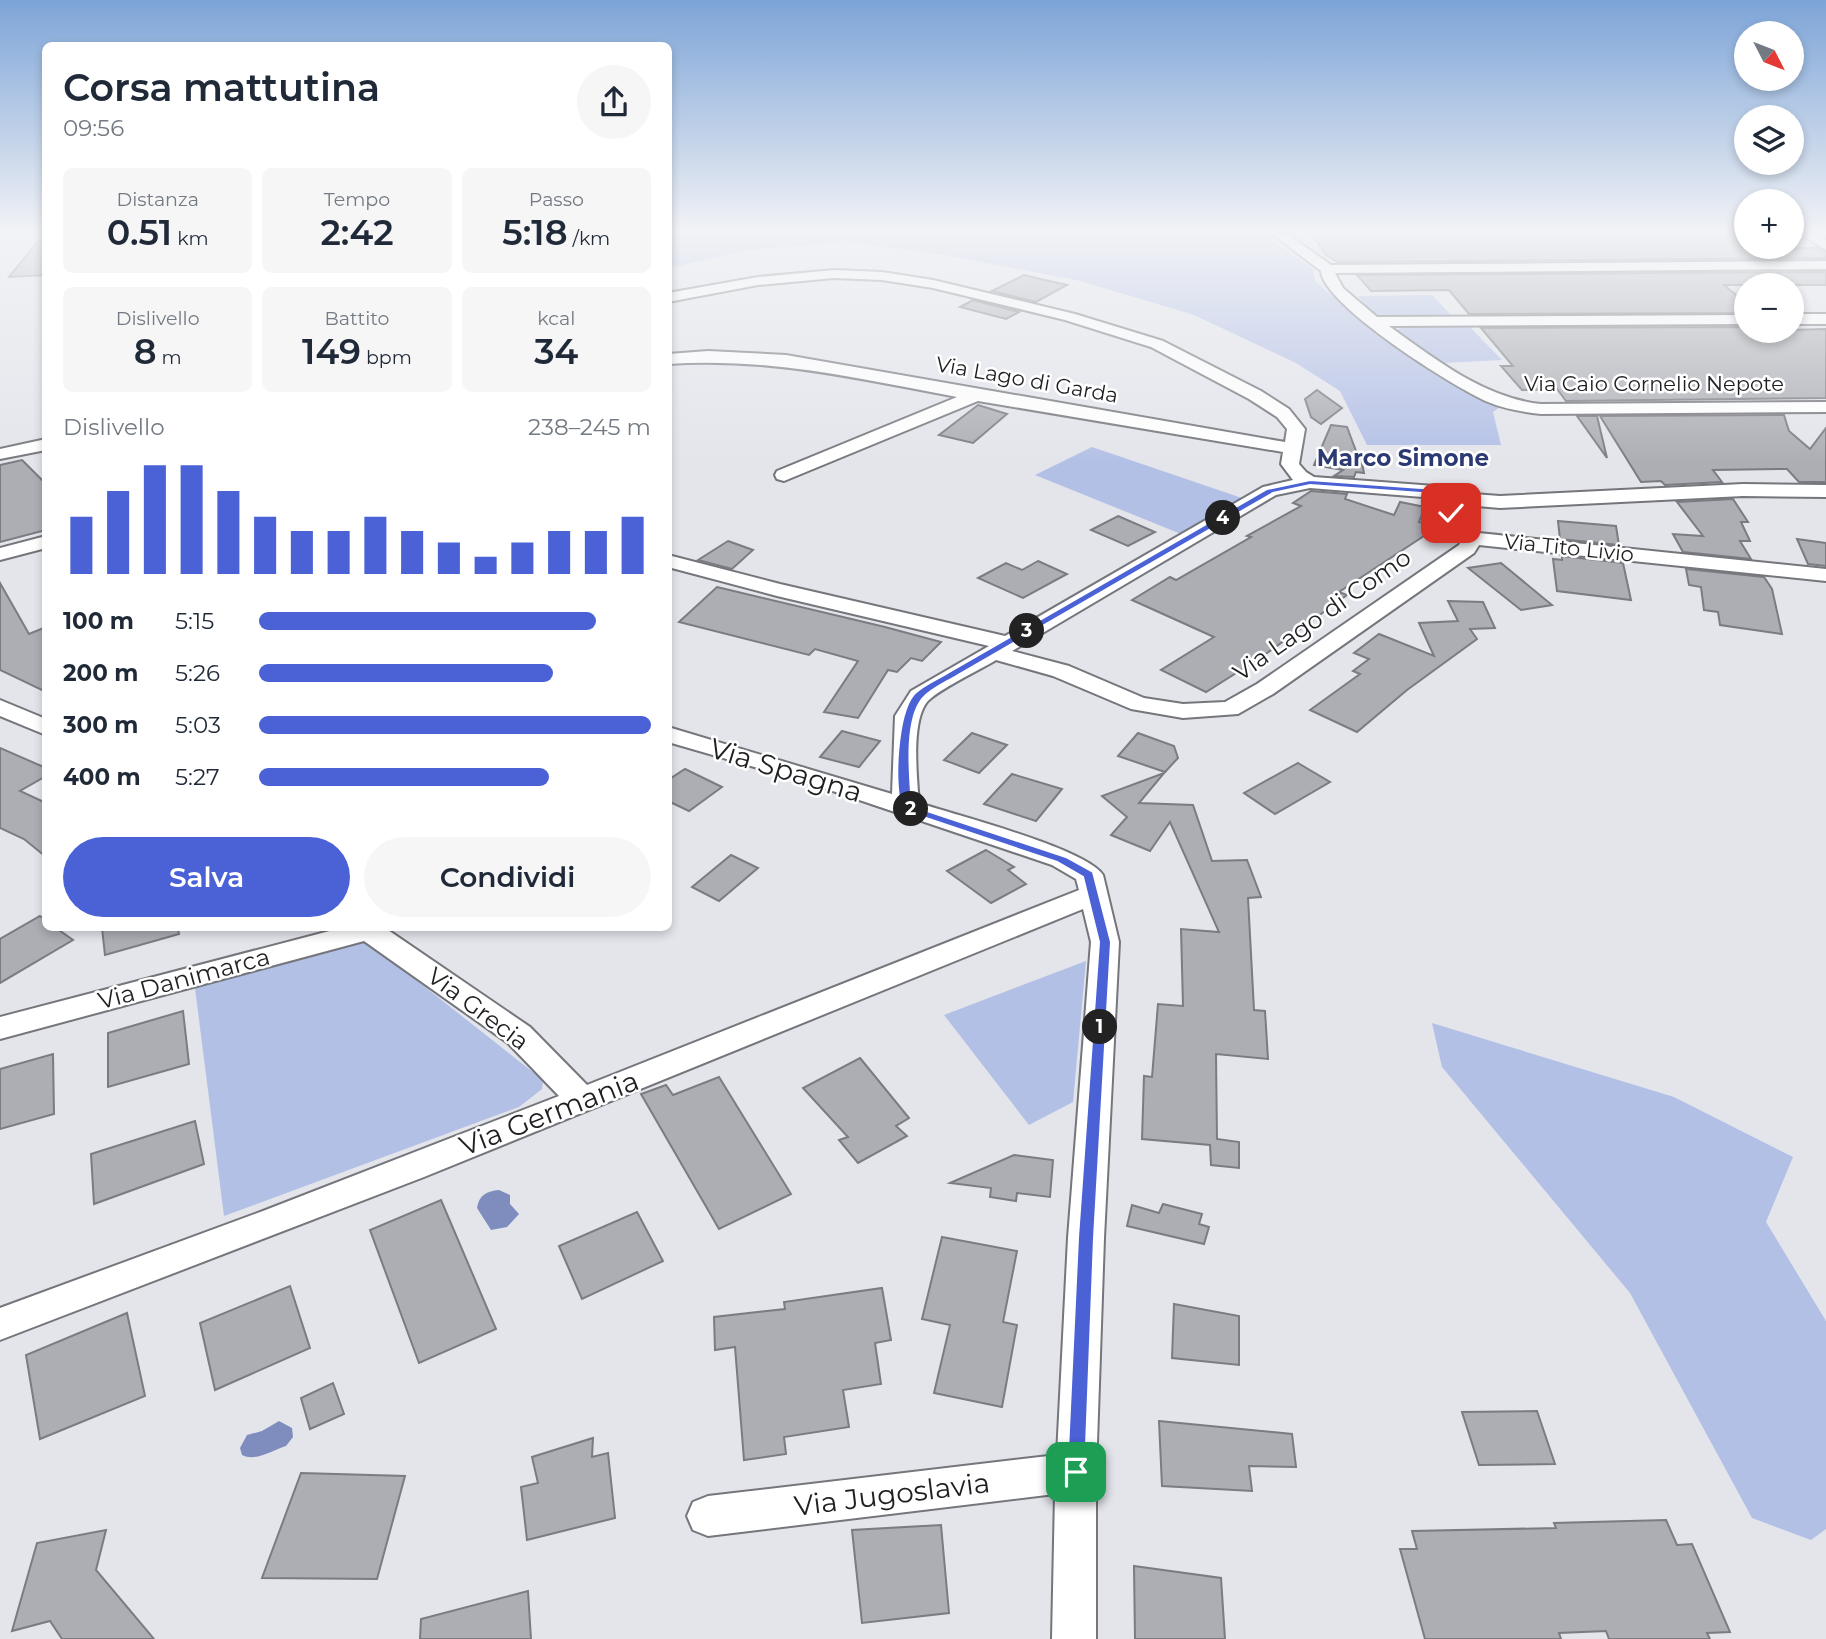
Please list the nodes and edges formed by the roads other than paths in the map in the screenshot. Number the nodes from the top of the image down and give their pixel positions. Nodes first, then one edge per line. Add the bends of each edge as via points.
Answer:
1 (1042, 310) edge
2 (1359, 310) edge
3 (1734, 319) edge
4 (1804, 319) edge
5 (1826, 319) edge
6 (1373, 322) junction
7 (672, 359) edge
8 (977, 396) junction
9 (1826, 407) edge
10 (42, 445) edge
11 (1294, 449) junction
12 (0, 454) edge
13 (784, 475) dead end
14 (1310, 482) junction
15 (1826, 491) edge
16 (1473, 500) junction
17 (1473, 538) junction
18 (42, 543) edge
19 (0, 554) edge
20 (672, 562) edge
21 (1826, 575) edge
22 (998, 647) junction
23 (0, 707) edge
24 (42, 726) edge
25 (672, 735) edge
26 (906, 807) junction
27 (1094, 894) junction
28 (360, 931) edge
29 (370, 931) edge
30 (0, 1028) edge
31 (582, 1100) junction
32 (0, 1324) edge
33 (1076, 1472) junction
34 (708, 1516) dead end
35 (1074, 1639) edge

1 - 11 street via 1157,344 1255,395 1283,413 1296,429
2 - 6 street, Via Caio Cornelio Nepote
3 - 6 street
4 - 5 street
6 - 9 street, Via Caio Cornelio Nepote via 1485,395 1514,406 1541,410
7 - 8 street, Via Lago di Garda via 730,354 769,357
8 - 11 street, Via Lago di Garda
8 - 13 street
10 - 12 street
11 - 14 street via 1290,464
14 - 16 street via 1435,492
14 - 22 street via 1270,491
15 - 16 street, Via Tito Livio
16 - 17 street, Via Tito Livio via 1451,513
17 - 21 street, Via Tito Livio
17 - 22 street, Via Lago di Como via 1466,548 1230,709 1183,711 1139,704
18 - 19 street
20 - 22 street, Via Lago di Como
22 - 26 street via 919,696 907,716
23 - 24 street
25 - 26 street, Via Spagna
26 - 27 street, Via Spagna via 1062,859 1089,875
27 - 31 street, Via Germania
27 - 33 street, Via Spagna via 1105,942
28 - 30 street, Via Danimarca
29 - 31 street, Via Grecia via 519,1035
31 - 32 street, Via Germania
33 - 34 street, Via Jugoslavia
33 - 35 street, Via Spagna

